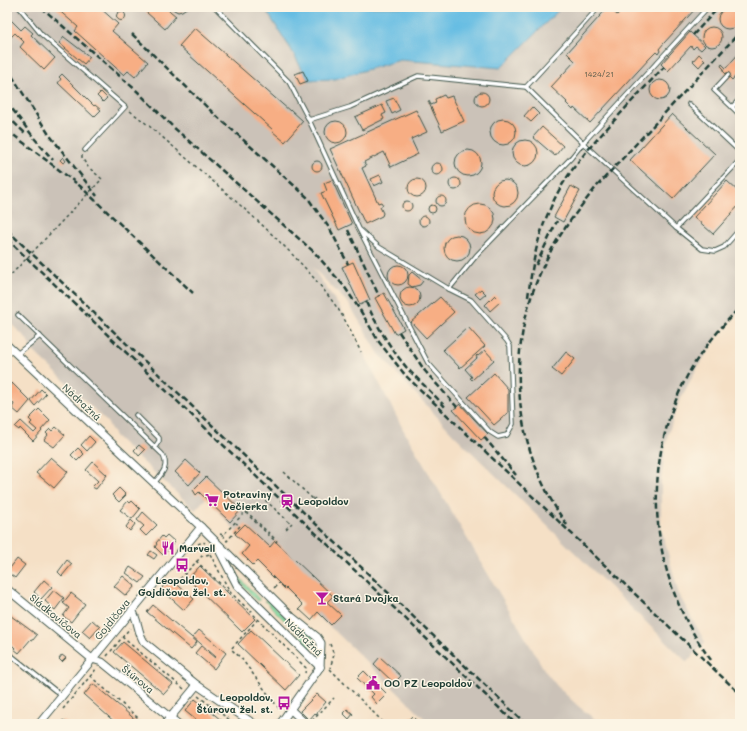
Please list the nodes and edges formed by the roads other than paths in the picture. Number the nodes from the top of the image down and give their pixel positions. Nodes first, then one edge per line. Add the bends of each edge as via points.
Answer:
1 (19, 7) edge
2 (215, 7) edge
3 (599, 7) edge
4 (708, 7) edge
5 (728, 75) dead end
6 (526, 87) junction
7 (740, 99) edge
8 (689, 104) dead end
9 (732, 108) junction
10 (740, 115) edge
11 (309, 120) junction
12 (583, 143) junction
13 (85, 150) road end
14 (740, 152) edge
15 (740, 160) edge
16 (676, 228) junction
17 (359, 229) junction
18 (740, 229) edge
19 (449, 289) junction
20 (18, 315) dead end
21 (40, 336) junction
22 (7, 345) edge
23 (16, 354) junction
24 (136, 415) dead end
25 (154, 447) junction
26 (154, 483) junction
27 (201, 527) junction
28 (211, 542) junction
29 (7, 589) edge
30 (132, 610) junction
31 (7, 652) edge
32 (92, 659) junction
33 (320, 667) junction
34 (197, 685) junction
35 (62, 696) junction
36 (291, 710) junction
37 (170, 717) junction
38 (39, 724) edge
39 (165, 724) edge
40 (178, 724) edge
41 (254, 724) edge
42 (280, 724) edge
43 (306, 724) edge

1 - 13 lane via 42,34 125,107
2 - 11 lane via 289,82
3 - 6 lane
4 - 12 lane
5 - 9 lane via 714,90
6 - 11 lane via 418,76 350,107
6 - 12 lane
7 - 9 lane
8 - 14 lane
9 - 10 lane
11 - 17 lane
12 - 16 lane
12 - 19 lane via 476,256
15 - 16 lane
16 - 18 lane via 702,249 715,251 724,247
17 - 19 lane via 379,247
17 - 19 lane via 428,363 490,432 498,437 507,434 513,424 510,346 471,300
20 - 21 lane
21 - 23 lane
21 - 25 lane
22 - 23 street, Nádražná
23 - 26 street, Nádražná
24 - 25 lane via 159,438
25 - 26 lane via 162,454 166,467
26 - 27 street, Nádražná
27 - 28 street, Nádražná
27 - 30 street, Gojdičova
28 - 33 street, Nádražná via 222,555 238,585
28 - 33 street, Nádražná via 317,637 321,643
29 - 32 street, Sládkovičova
30 - 32 street, Gojdičova
30 - 34 street via 144,642
31 - 35 lane
32 - 35 street, Gojdičova
32 - 37 street, Štúrova via 102,662
33 - 36 street
34 - 37 street
34 - 41 street
35 - 38 street, Gojdičova
36 - 42 street
36 - 43 street
37 - 39 street
37 - 40 street, Štúrova

